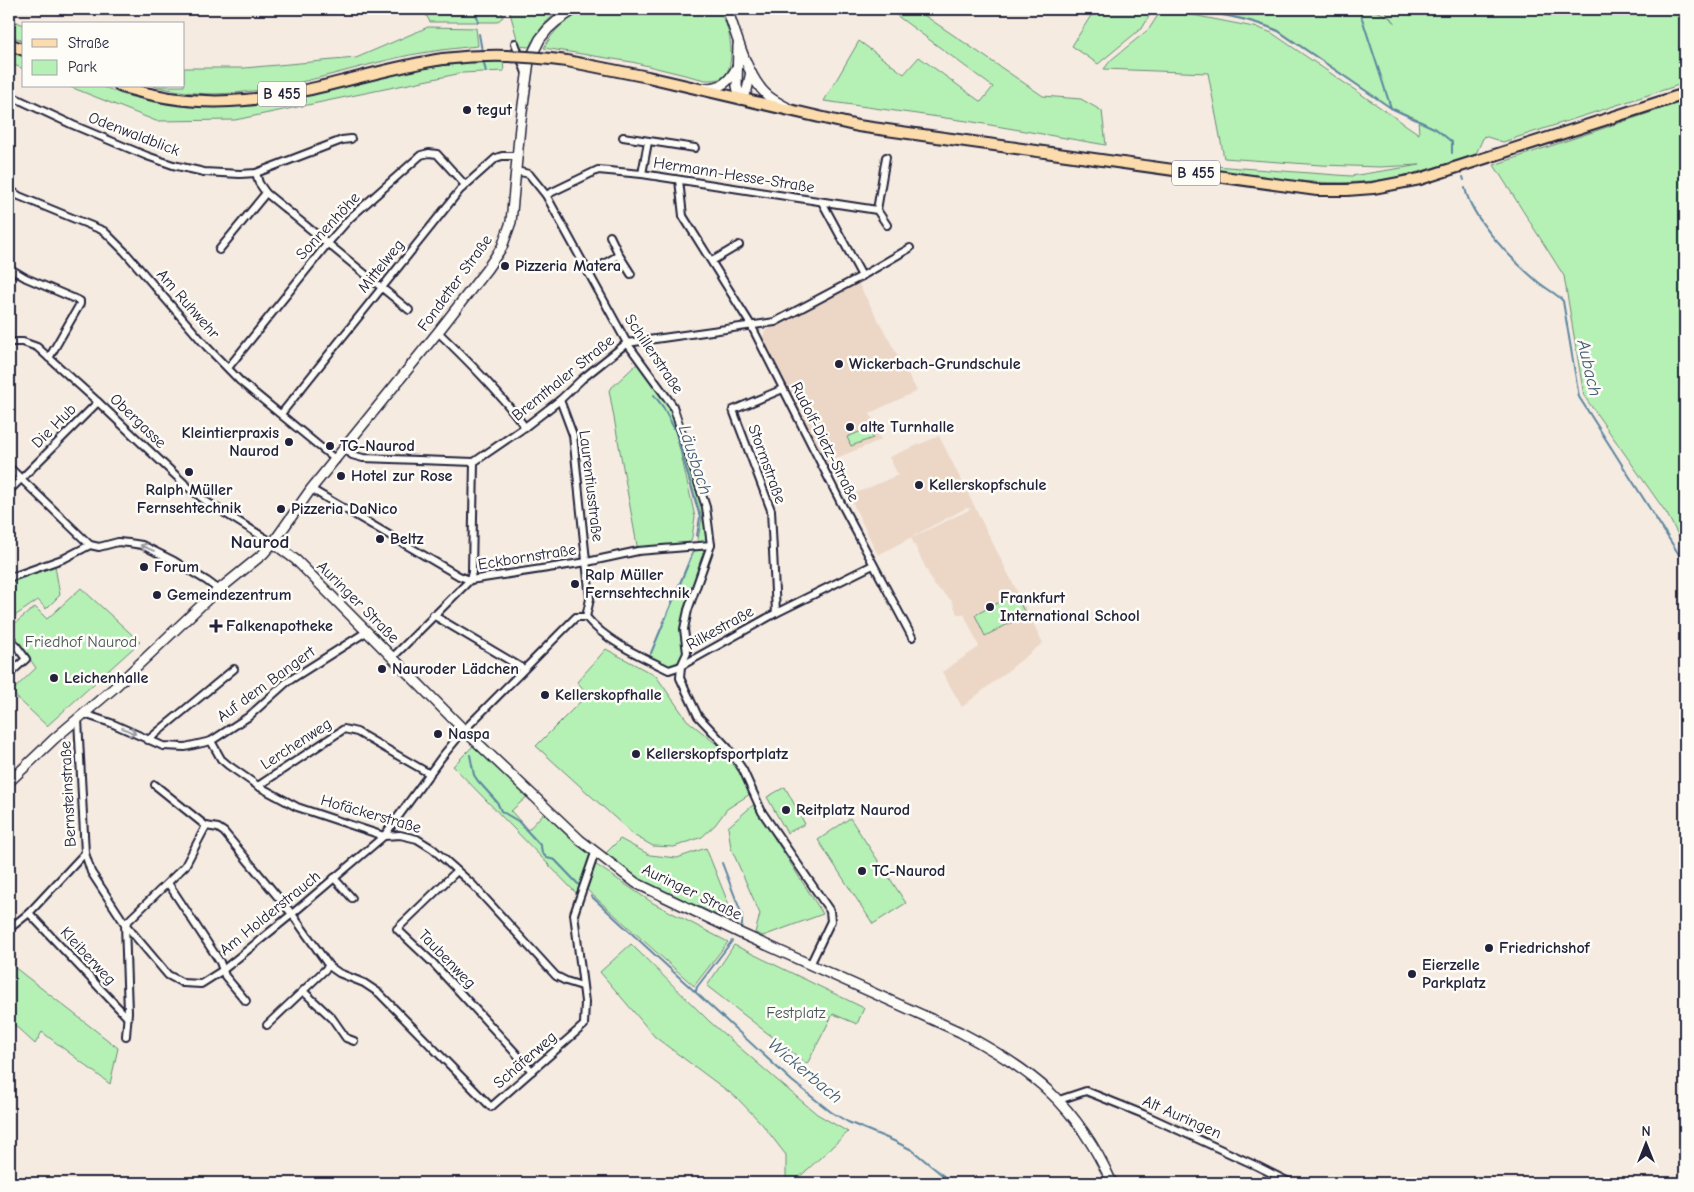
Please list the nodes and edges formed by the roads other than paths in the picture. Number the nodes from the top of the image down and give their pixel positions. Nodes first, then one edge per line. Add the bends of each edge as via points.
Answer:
1 (575, 9) edge
2 (727, 9) edge
3 (737, 35) junction
4 (515, 43) dead end
5 (9, 44) edge
6 (22, 49) edge
7 (738, 65) junction
8 (751, 72) junction
9 (526, 73) junction
10 (689, 86) junction
11 (128, 88) edge
12 (1685, 94) edge
13 (9, 95) edge
14 (740, 99) junction
15 (795, 112) junction
16 (623, 137) dead end
17 (351, 139) dead end
18 (648, 142) junction
19 (695, 148) dead end
20 (517, 156) junction
21 (886, 157) dead end
22 (516, 171) junction
23 (256, 173) junction
24 (642, 174) junction
25 (679, 180) junction
26 (465, 185) junction
27 (9, 188) edge
28 (266, 193) junction
29 (546, 196) junction
30 (822, 202) junction
31 (876, 210) junction
32 (887, 225) dead end
33 (610, 236) dead end
34 (328, 243) junction
35 (739, 245) dead end
36 (910, 248) dead end
37 (219, 250) dead end
38 (620, 255) junction
39 (712, 261) junction
40 (9, 268) edge
41 (588, 273) junction
42 (631, 274) dead end
43 (862, 276) junction
44 (382, 287) junction
45 (409, 310) dead end
46 (751, 325) junction
47 (438, 332) junction
48 (9, 342) edge
49 (627, 344) junction
50 (49, 358) junction
51 (228, 368) junction
52 (783, 389) junction
53 (560, 400) junction
54 (98, 402) junction
55 (281, 414) junction
56 (525, 427) junction
57 (345, 448) junction
58 (336, 460) junction
59 (474, 462) junction
60 (9, 467) edge
61 (21, 478) junction
62 (311, 488) junction
63 (9, 491) edge
64 (273, 543) junction
65 (90, 545) junction
66 (711, 545) junction
67 (587, 562) junction
68 (873, 565) junction
69 (9, 578) edge
70 (470, 580) junction
71 (219, 590) junction
72 (776, 613) junction
73 (434, 616) junction
74 (586, 617) junction
75 (366, 632) junction
76 (9, 636) edge
77 (912, 637) dead end
78 (392, 658) junction
79 (681, 666) junction
80 (234, 669) dead end
81 (524, 669) junction
82 (9, 674) edge
83 (81, 716) junction
84 (464, 730) junction
85 (148, 740) junction
86 (211, 741) junction
87 (430, 774) junction
88 (9, 782) edge
89 (155, 786) dead end
90 (258, 786) junction
91 (206, 826) junction
92 (384, 836) junction
93 (85, 853) junction
94 (595, 853) junction
95 (457, 870) junction
96 (334, 878) junction
97 (168, 884) junction
98 (352, 898) dead end
99 (29, 913) junction
100 (292, 914) junction
101 (126, 924) junction
102 (9, 929) edge
103 (810, 965) junction
104 (329, 966) junction
105 (223, 970) junction
106 (582, 986) junction
107 (304, 991) junction
108 (246, 1001) dead end
109 (127, 1017) junction
110 (267, 1024) dead end
111 (126, 1036) dead end
112 (354, 1042) dead end
113 (532, 1071) junction
114 (1059, 1100) junction
115 (1112, 1183) edge
116 (1290, 1183) edge

1 - 9 street, Fondetter Straße via 557,21 540,39
2 - 3 street
3 - 7 street
3 - 8 street
4 - 9 street
5 - 6 main road
7 - 10 street via 724,84 711,88
7 - 14 street
8 - 14 street via 747,90
8 - 15 street via 766,94
9 - 20 street, Fondetter Straße
10 - 11 main road, B 455, bridge via 567,60 468,56 404,65 293,92 244,100 189,100
10 - 14 main road, B 455
12 - 15 main road, B 455 via 1429,177 1347,190 1284,186 898,132
13 - 23 street, Odenwaldblick via 172,165 204,172
14 - 15 main road, B 455
16 - 18 street, Hermann-Hesse-Straße
17 - 23 street, Odenwaldblick
18 - 19 street, Hermann-Hesse-Straße
18 - 24 street, Hermann-Hesse-Straße
20 - 22 street, Fondetter Straße
20 - 26 street, Mittelweg via 496,158
21 - 31 street
22 - 29 street, Schillerstraße via 529,174
22 - 47 street, Fondetter Straße via 511,222 504,242
23 - 28 street
24 - 25 street, Hermann-Hesse-Straße
24 - 29 street, Hermann-Hesse-Straße via 598,170
25 - 30 street, Hermann-Hesse-Straße
25 - 39 street, Rudolf-Dietz-Straße via 683,216
26 - 34 street, Sonnenhöhe via 437,154 421,155 350,218
26 - 44 street, Mittelweg
27 - 51 street, Am Ruhwehr via 19,196 104,231
28 - 34 street
28 - 37 street
29 - 41 street, Schillerstraße
30 - 31 street, Hermann-Hesse-Straße
30 - 43 street, Hermann-Hesse-Straße
31 - 32 street
33 - 38 street
34 - 44 street
34 - 51 street, Sonnenhöhe
35 - 39 street
36 - 43 street, Bremthaler Straße
38 - 41 street
38 - 42 street
39 - 46 street, Rudolf-Dietz-Straße
40 - 50 street via 80,301
41 - 49 street, Schillerstraße
43 - 46 street, Bremthaler Straße via 774,322
44 - 45 street
44 - 55 street, Mittelweg
46 - 49 street, Bremthaler Straße
46 - 52 street, Rudolf-Dietz-Straße
47 - 56 street via 501,396
47 - 57 street, Fondetter Straße
48 - 50 street, Obergasse via 16,340 31,344
49 - 53 street, Bremthaler Straße
49 - 66 street, Schillerstraße via 673,406 706,507
50 - 54 street, Obergasse
51 - 55 street, Am Ruhwehr
52 - 68 street, Rudolf-Dietz-Straße
52 - 72 street, Stormstraße via 733,410 771,510
53 - 56 street, Bremthaler Straße
53 - 67 street, Laurentiusstraße via 573,435
54 - 61 street, Die Hub
54 - 64 street, Obergasse via 189,488
55 - 58 street, Am Ruhwehr
56 - 59 street, Bremthaler Straße
57 - 58 street, Fondetter Straße
57 - 59 street via 352,455 363,458
58 - 62 street, Fondetter Straße
59 - 70 street
60 - 61 street
61 - 63 street, Die Hub
61 - 65 street
62 - 64 street, Fondetter Straße
62 - 70 street, Eckbornstraße
64 - 71 street, Fondetter Straße
64 - 75 street, Auringer Straße via 296,560
65 - 69 street via 65,558
71 -> 65 street via 142,545 118,542 99,547
66 - 67 street, Eckbornstraße via 638,551
66 - 79 street, Schillerstraße via 688,610 684,629 686,653
67 - 70 street, Eckbornstraße
67 - 74 street, Laurentiusstraße via 590,598
68 - 72 street, Rilkestraße
68 - 77 street, Rudolf-Dietz-Straße
70 - 73 street
71 - 83 street, Fondetter Straße
72 - 79 street, Rilkestraße
73 - 78 street
73 - 81 street
74 - 79 street, Rilkestraße via 627,649 669,670
74 - 81 street via 576,616
75 - 78 street, Auringer Straße
75 - 86 street, Auf dem Bangert via 287,682 248,717
76 - 82 street via 26,659
78 - 84 street, Auringer Straße
79 - 103 street, Schillerstraße via 680,678 698,716 734,755 762,812 830,911 831,921
80 - 85 street, Auf dem Bangert
81 - 84 street
83 -> 85 street, Auf dem Bangert via 111,723
83 - 88 street, Fondetter Straße
83 - 93 street, Bernsteinstraße
84 - 87 street, Am Holderstrauch
84 - 94 street, Auringer Straße
85 - 86 street, Auf dem Bangert via 163,746 185,747
86 - 90 street, Hofäckerstraße via 221,759
87 - 90 street, Lerchenweg via 357,732 344,728
87 - 92 street, Am Holderstrauch
89 - 91 street, Schäferweg
90 - 92 street, Hofäckerstraße via 297,807
91 - 97 street via 185,866
91 - 100 street, Schäferweg via 224,832
92 - 95 street, Hofäckerstraße via 417,839 434,849
92 - 96 street, Am Holderstrauch
93 - 99 street
93 - 101 street, Bernsteinstraße via 91,872
94 - 103 street, Auringer Straße via 636,883
94 - 106 street, Schäferweg via 574,914
95 - 106 street, Hofäckerstraße via 556,976
95 - 113 street, Taubenweg via 397,929 433,963
96 - 98 street, Am Holderstrauch
96 - 100 street, Am Holderstrauch
97 - 101 street
97 - 105 street
99 - 102 street
99 - 109 street, Kleiberweg
100 - 104 street, Schäferweg
100 - 105 street, Am Holderstrauch
101 - 105 street, Am Holderstrauch via 168,975 183,983 201,984
101 - 109 street
103 - 114 street, Auringer Straße via 995,1050
104 - 107 street
104 - 113 street, Schäferweg via 380,993 491,1107
105 - 108 street, Am Holderstrauch
106 - 113 street, Schäferweg via 584,1025
107 - 110 street
107 - 112 street via 332,1018 346,1038
109 - 111 street
114 - 115 street, Auringer Straße via 1083,1129
114 - 116 street, Alt Auringen via 1086,1091

